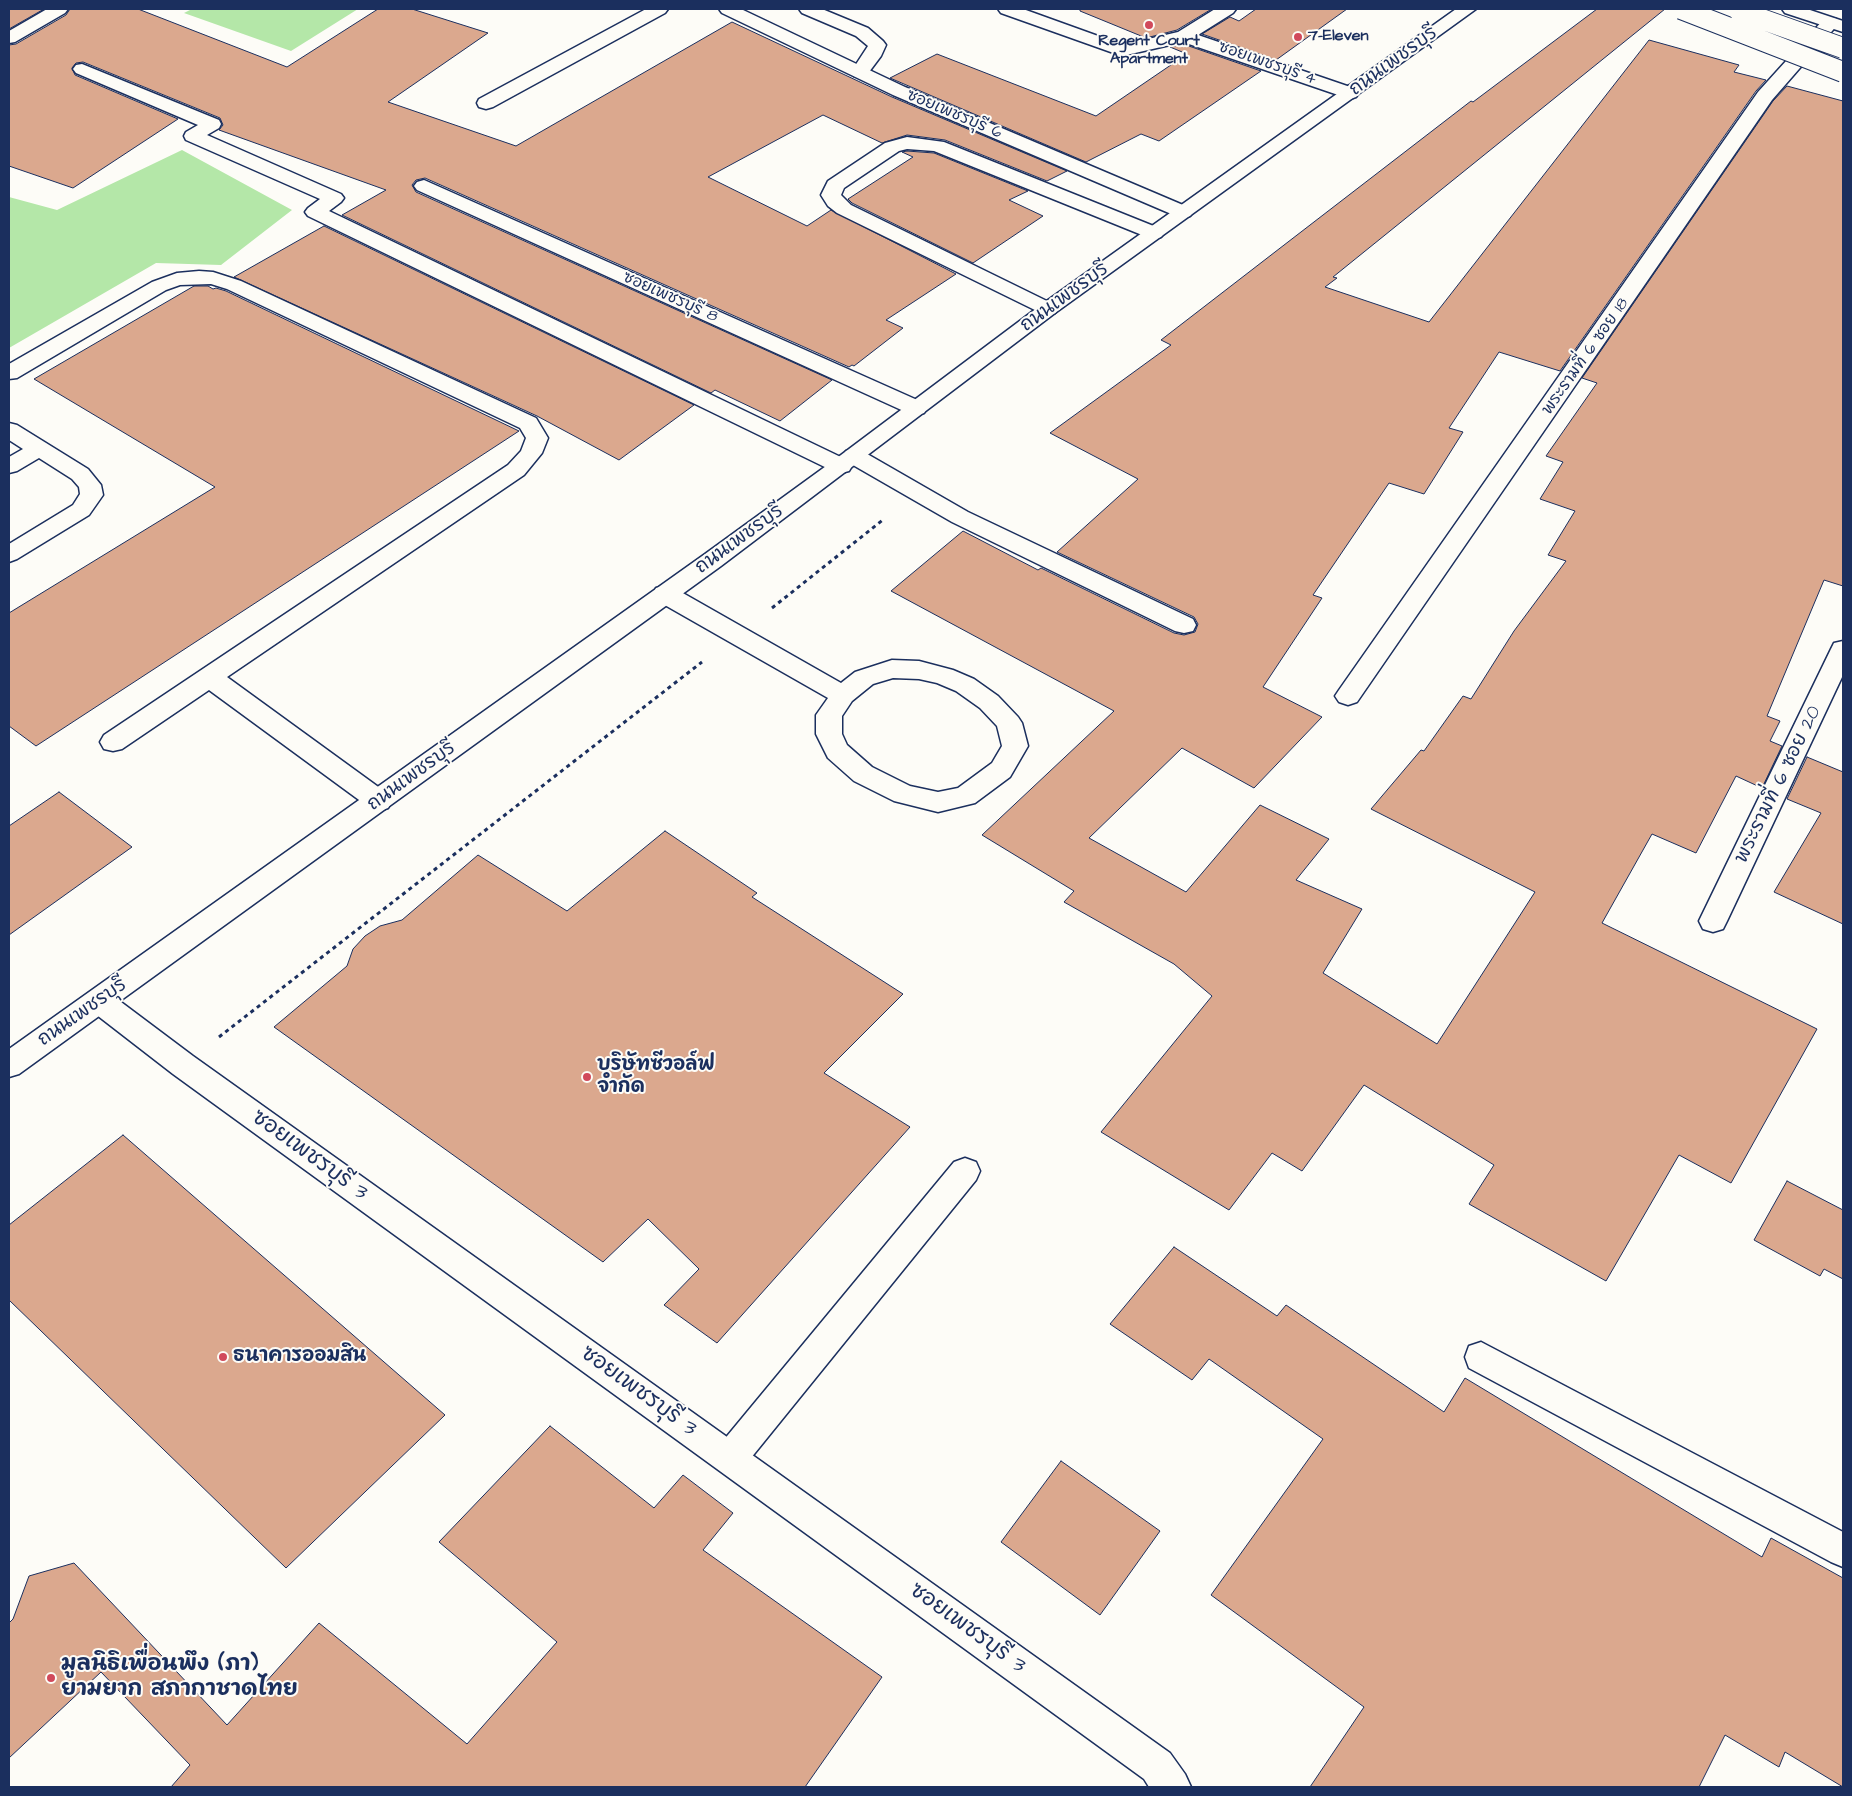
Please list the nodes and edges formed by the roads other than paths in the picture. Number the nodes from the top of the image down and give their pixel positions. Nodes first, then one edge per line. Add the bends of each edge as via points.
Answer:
1 (59, 9) edge
2 (659, 9) edge
3 (728, 9) edge
4 (808, 9) edge
5 (1007, 9) edge
6 (1227, 9) edge
7 (1467, 9) edge
8 (1681, 9) edge
9 (1730, 9) edge
10 (1791, 9) edge
11 (837, 13) edge
12 (1836, 25) edge
13 (1184, 36) junction
14 (9, 38) edge
15 (1843, 48) edge
16 (82, 69) dead end
17 (860, 72) junction
18 (1843, 72) edge
19 (1350, 93) junction
20 (486, 103) dead end
21 (424, 186) dead end
22 (1183, 212) junction
23 (1154, 233) junction
24 (1048, 309) junction
25 (9, 373) edge
26 (916, 408) junction
27 (9, 430) edge
28 (39, 449) junction
29 (847, 461) junction
30 (9, 466) edge
31 (9, 554) edge
32 (665, 594) junction
33 (1184, 625) dead end
34 (1843, 649) edge
35 (210, 678) junction
36 (843, 696) junction
37 (1348, 696) dead end
38 (113, 742) dead end
39 (379, 801) junction
40 (1714, 921) dead end
41 (100, 1001) junction
42 (9, 1065) edge
43 (965, 1171) dead end
44 (1481, 1357) dead end
45 (730, 1458) junction
46 (1843, 1550) edge
47 (1172, 1787) edge

1 - 14 main road
2 - 20 main road
3 - 17 main road, ซอยเพชรบุรี 6
4 - 11 main road
5 - 13 main road via 1122,51
6 - 13 main road
7 - 19 main road, ถนนเพชรบุรี
8 - 18 main road, bridge
9 - 15 main road, bridge
10 - 12 main road
11 - 17 main road via 877,45
12 - 37 main road, พระรามที่ 6 ซอย 18 via 1766,96
13 - 19 main road, ซอยเพชรบุรี 4
16 - 29 main road via 212,124 193,136 334,198 315,212
17 - 22 main road, ซอยเพชรบุรี 6
19 - 22 main road, ถนนเพชรบุรี
21 - 26 main road, ซอยเพชรบุรี 8
22 - 23 main road, ถนนเพชรบุรี
23 - 24 main road, ถนนเพชรบุรี
23 - 24 main road via 937,146 907,143 892,147 835,185 831,195 844,209
24 - 26 main road, ถนนเพชรบุรี
25 - 35 main road via 159,286 178,279 206,277 234,285 528,423 537,438 531,453 516,470
26 - 29 main road, ถนนเพชรบุรี
27 - 28 main road
28 - 30 main road
28 - 31 main road via 80,474 90,485 92,495 81,510
29 - 32 main road, ถนนเพชรบุรี
29 - 33 main road
32 - 36 main road
32 - 39 main road, ถนนเพชรบุรี
34 - 40 main road, พระรามที่ 6 ซอย 20
35 - 38 main road
35 - 39 main road
36 - 36 main road via 864,678 892,669 919,670 944,676 965,685 989,702 1009,723 1015,746 1001,770 966,796 938,802 903,794 863,774 837,751 830,734 829,715
39 - 41 main road, ถนนเพชรบุรี
41 - 42 main road, ถนนเพชรบุรี
41 - 45 main road, ซอยเพชรบุรี 3 via 183,1065
43 - 45 main road
44 - 46 main road
45 - 47 main road, ซอยเพชรบุรี 3 via 1156,1766

